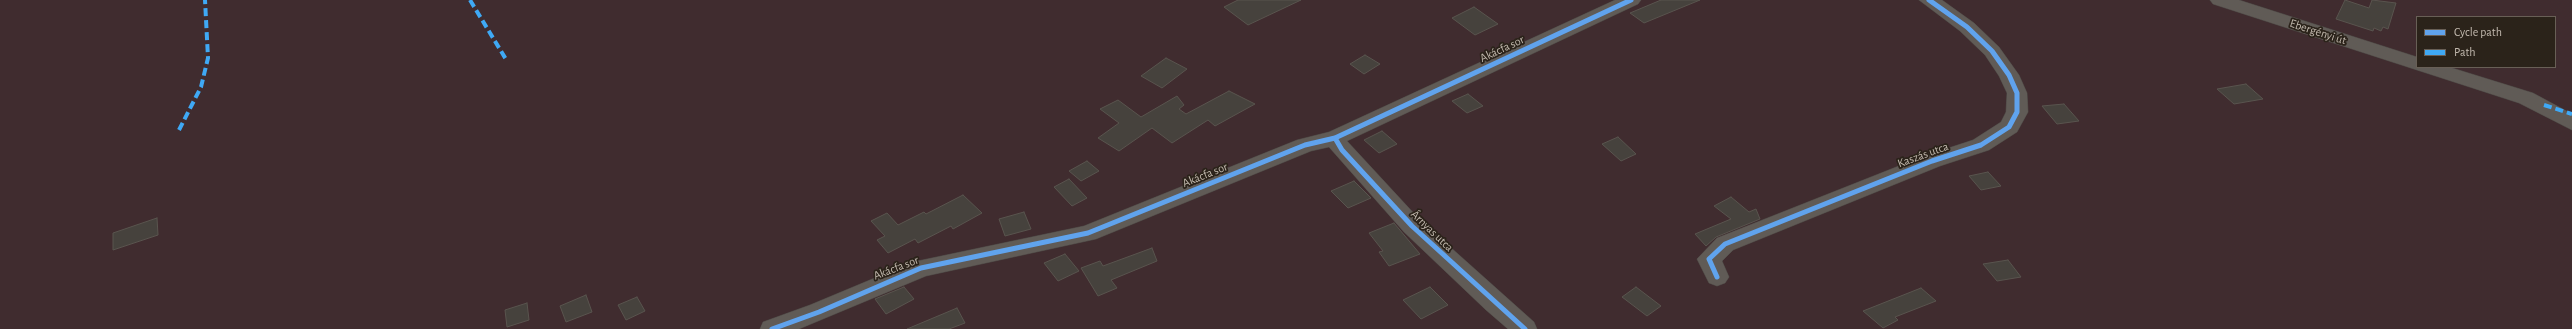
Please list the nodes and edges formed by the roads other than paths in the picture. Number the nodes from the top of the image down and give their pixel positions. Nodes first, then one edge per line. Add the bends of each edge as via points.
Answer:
1 (1632, 0) edge
2 (1929, 0) edge
3 (2220, 0) edge
4 (2416, 64) edge
5 (2430, 68) edge
6 (2572, 123) edge
7 (1334, 138) junction
8 (1717, 277) dead end
9 (772, 329) edge
10 (1525, 329) edge

1 - 7 street, Akácfa sor
2 - 8 street, Kaszás utca via 1967,28 1992,51 2009,75 2017,93 2017,112 2009,127 1981,145 1932,161 1725,244 1709,259
3 - 4 street, Ebergényi út
5 - 6 street via 2526,98
7 - 9 street, Akácfa sor via 1305,145 1088,233 921,268 819,312
7 - 10 street, Árnyas utca via 1412,226

